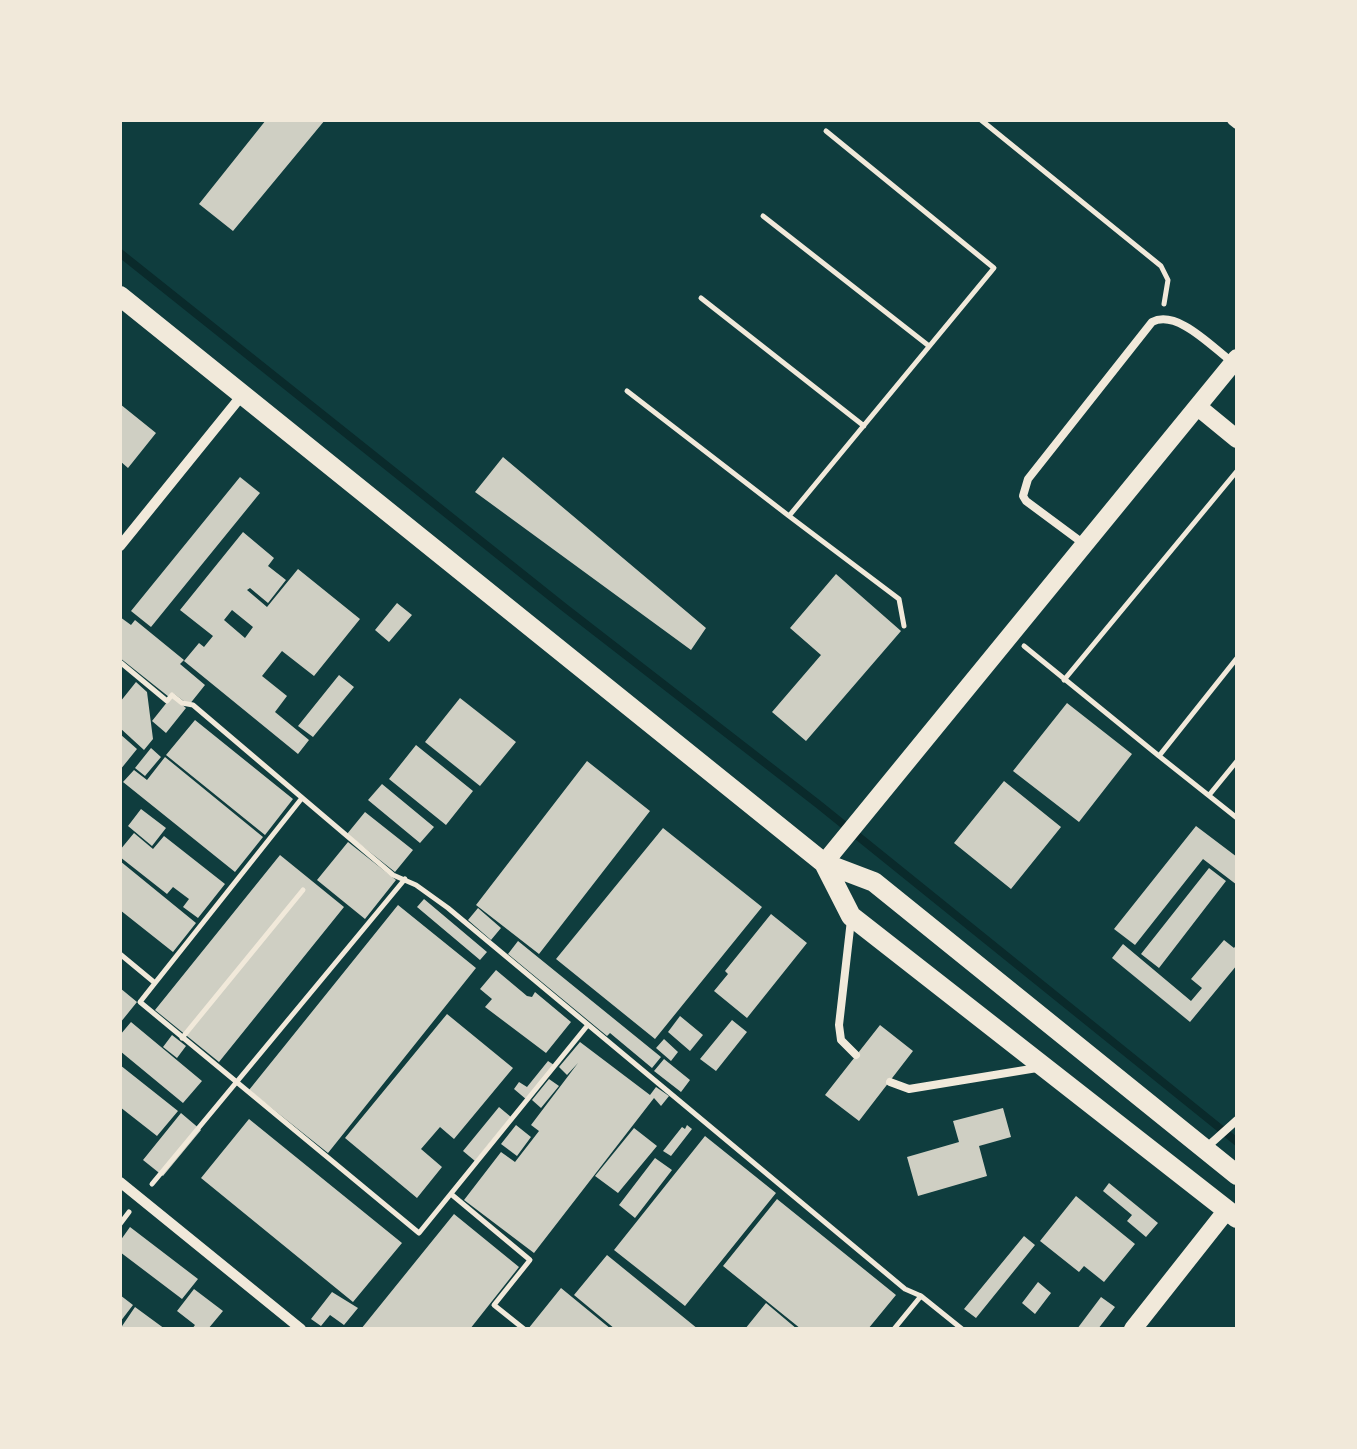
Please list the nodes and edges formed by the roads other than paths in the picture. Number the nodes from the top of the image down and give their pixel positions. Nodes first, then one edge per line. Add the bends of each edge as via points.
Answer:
1 (120, 296) edge
2 (1235, 360) edge
3 (243, 393) junction
4 (1198, 407) junction
5 (1237, 439) edge
6 (1084, 544) junction
7 (120, 546) edge
8 (824, 863) junction
9 (852, 916) junction
10 (856, 1056) dead end
11 (1047, 1066) junction
12 (890, 1082) dead end
13 (1237, 1120) edge
14 (1204, 1148) junction
15 (1237, 1174) edge
16 (120, 1182) edge
17 (1232, 1214) edge
18 (301, 1329) edge
19 (1133, 1329) edge

1 - 3 main road
2 - 4 street
2 - 6 lane via 1175,321 1152,322 1024,490 1026,501
3 - 7 street
3 - 8 main road
4 - 5 street
4 - 6 street
6 - 8 street
8 - 9 main road
8 - 14 main road via 874,882
9 - 10 lane via 839,1026
9 - 11 main road
11 - 12 lane via 909,1089
11 - 17 main road
13 - 14 lane
14 - 15 main road
16 - 18 street
17 - 19 street

